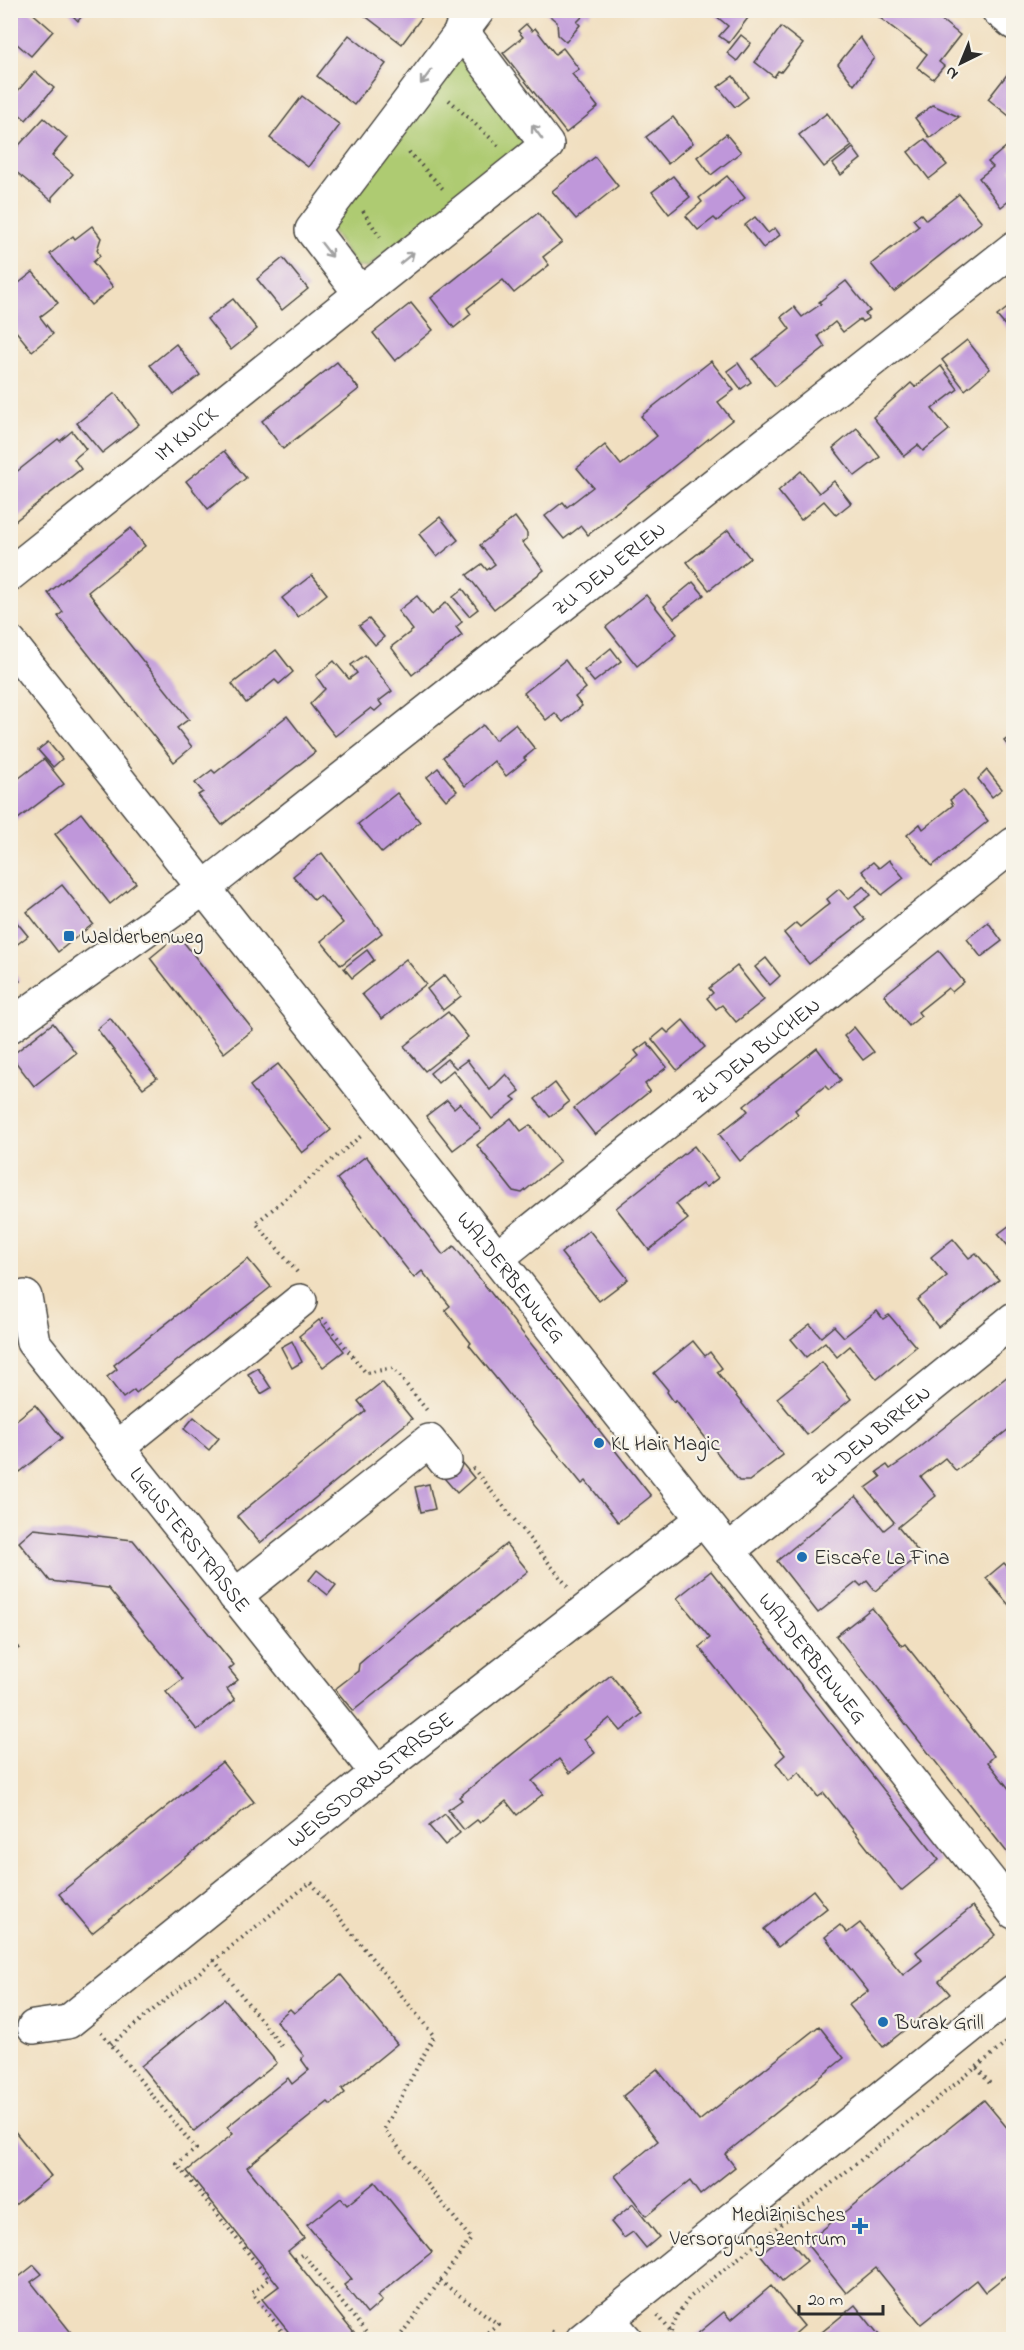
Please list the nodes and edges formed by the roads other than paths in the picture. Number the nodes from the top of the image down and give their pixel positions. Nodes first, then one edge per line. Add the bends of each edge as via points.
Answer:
1 (998, 10) edge
2 (470, 20) edge
3 (1014, 23) edge
4 (1014, 248) edge
5 (362, 294) junction
6 (10, 574) edge
7 (10, 643) edge
8 (1014, 844) edge
9 (204, 888) junction
10 (10, 1026) edge
11 (497, 1258) junction
12 (26, 1297) dead end
13 (303, 1299) road end
14 (1014, 1318) edge
15 (117, 1448) junction
16 (449, 1456) road end
17 (703, 1519) junction
18 (728, 1551) junction
19 (235, 1596) junction
20 (377, 1773) junction
21 (1014, 1912) edge
22 (1014, 1991) edge
23 (34, 2026) dead end
24 (616, 2329) edge
25 (582, 2340) edge

1 - 3 street
2 -> 5 street, IM KNICK via 312,230
5 -> 2 street, IM KNICK via 547,145
4 - 9 street, ZU DEN ERLEN
5 - 6 street, IM KNICK
7 - 9 street, WALDERBENWEG
8 - 11 street, ZU DEN BUCHEN
9 - 10 street, ZU DEN ERLEN
9 - 11 street, WALDERBENWEG
11 - 17 street, WALDERBENWEG
12 - 15 street, LIGUSTERSTRASSE via 33,1342
13 - 15 street
14 - 18 street, ZU DEN BIRKEN
15 - 19 street, LIGUSTERSTRASSE
16 - 19 street
17 - 18 street, WALDERBENWEG
17 - 20 street, WEISSDORNSTRASSE
18 - 21 street, WALDERBENWEG
19 - 20 street, LIGUSTERSTRASSE
20 - 23 street, WEISSDORNSTRASSE via 68,2022
22 - 24 street
24 - 25 street

